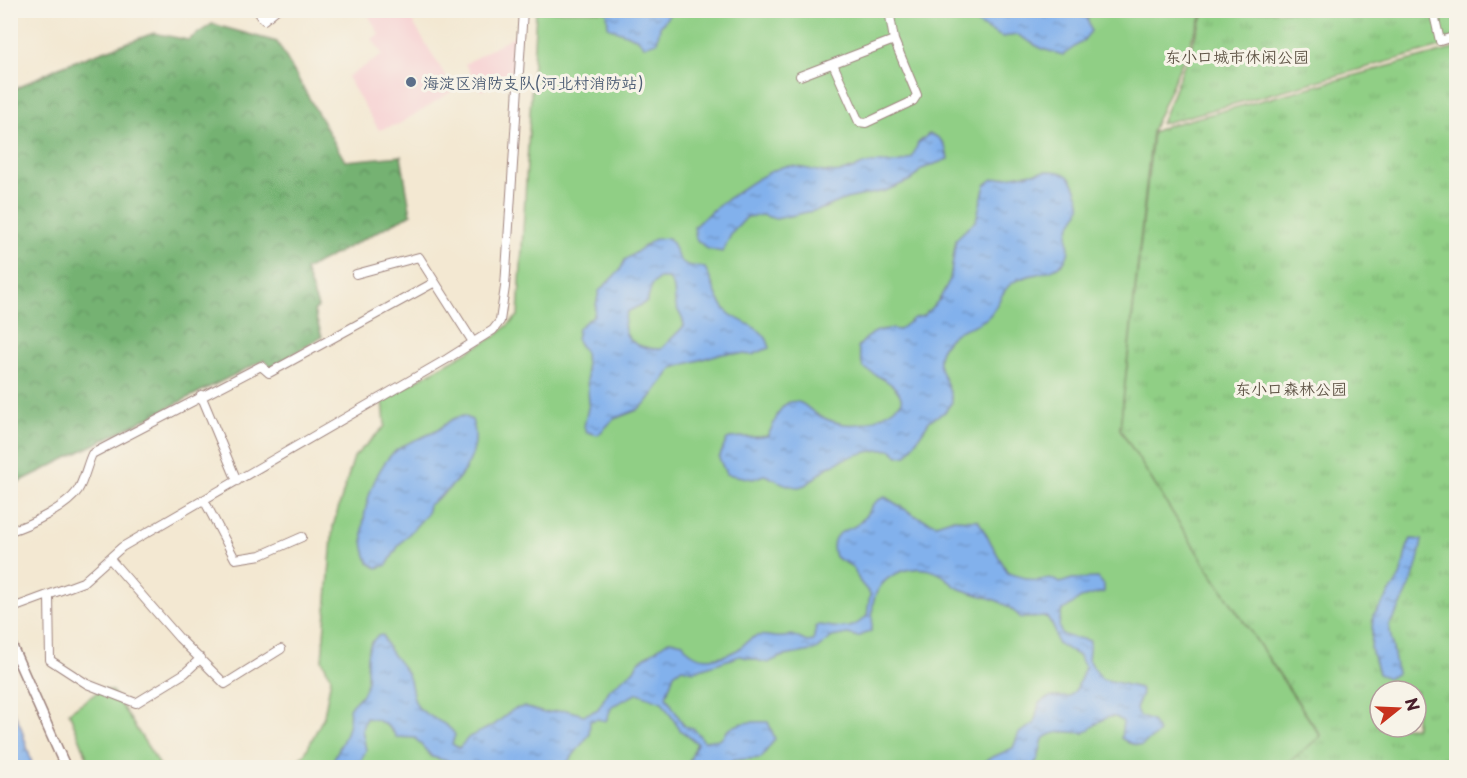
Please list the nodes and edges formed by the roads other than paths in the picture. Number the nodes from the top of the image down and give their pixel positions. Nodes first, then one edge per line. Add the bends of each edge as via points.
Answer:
1 (257, 10) edge
2 (276, 10) edge
3 (523, 10) edge
4 (889, 10) edge
5 (1433, 10) edge
6 (1456, 36) edge
7 (894, 40) junction
8 (833, 64) junction
9 (800, 76) dead end
10 (356, 274) dead end
11 (435, 282) junction
12 (473, 342) junction
13 (201, 395) junction
14 (237, 481) junction
15 (204, 500) junction
16 (10, 531) edge
17 (302, 537) dead end
18 (110, 559) junction
19 (49, 596) junction
20 (10, 609) edge
21 (10, 642) edge
22 (281, 649) dead end
23 (201, 658) junction
24 (66, 768) edge

1 - 2 street via 264,20
3 - 12 street via 500,321
4 - 7 street
5 - 6 street via 1440,41
7 - 8 street
7 - 8 street via 917,95 913,101 866,123 859,122
8 - 9 street
10 - 11 street via 419,257
11 - 12 street
11 - 13 street via 269,373 261,366
12 - 14 street
13 - 14 street
13 - 16 street via 92,454 78,490 56,509
14 - 15 street
15 - 17 street via 235,559 261,555
15 - 18 street via 122,547
18 - 19 street via 83,582
18 - 23 street via 178,638
19 - 20 street
19 - 23 street via 50,660 87,684 136,703 185,674
21 - 24 street
22 - 23 street via 225,684

